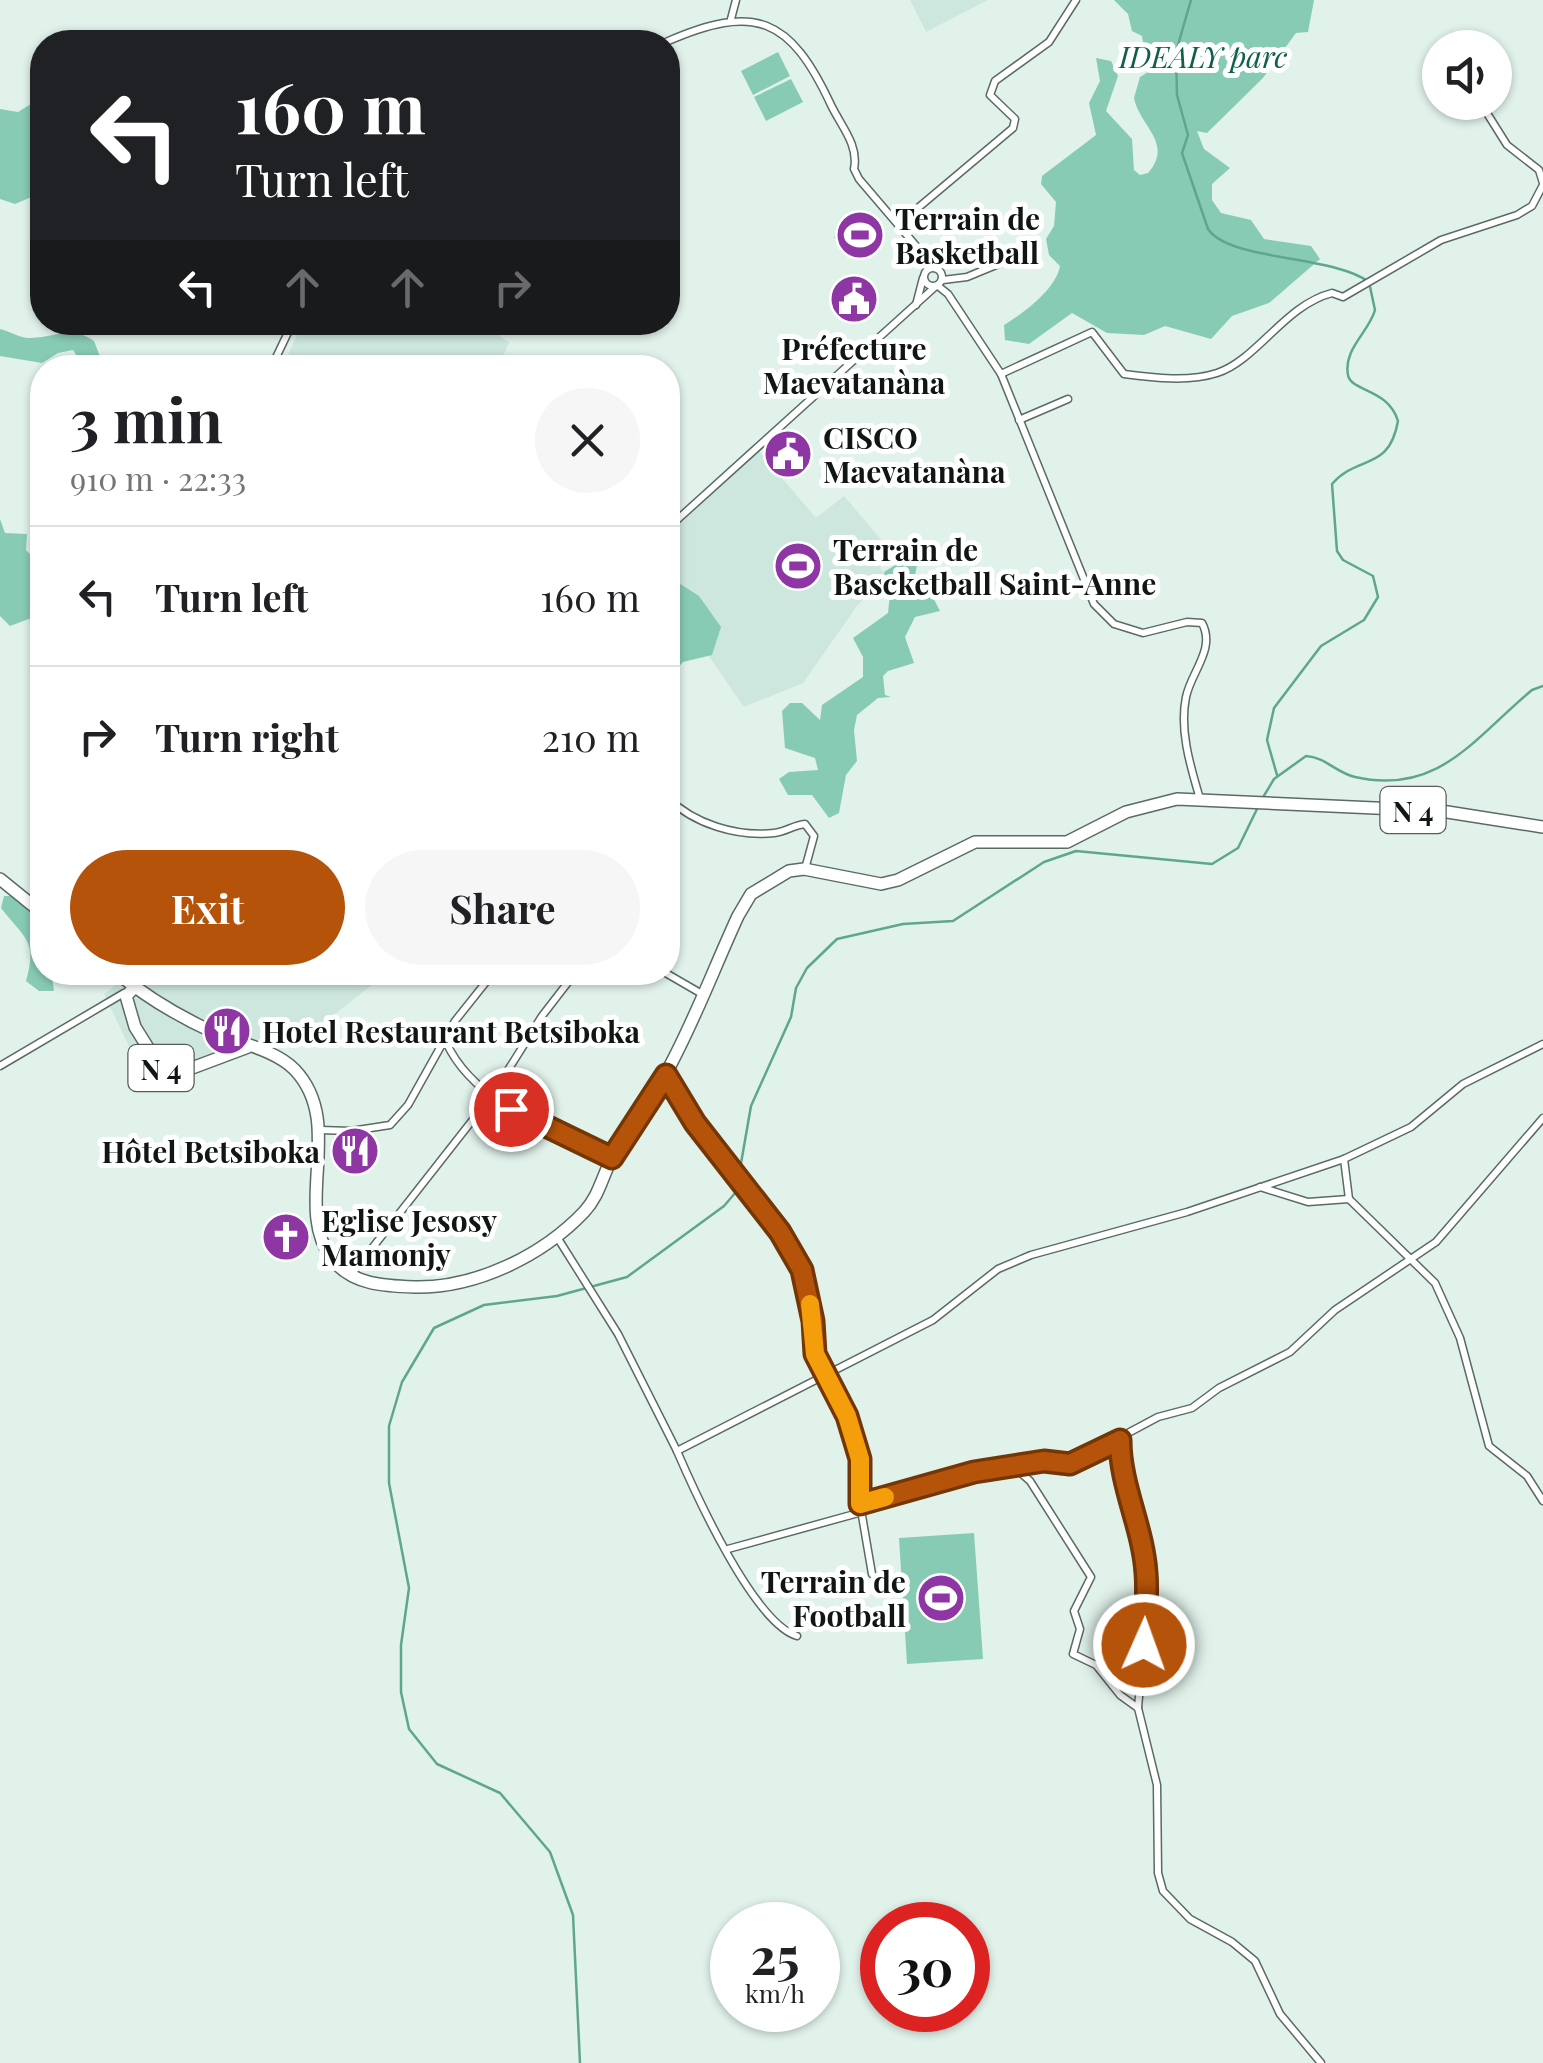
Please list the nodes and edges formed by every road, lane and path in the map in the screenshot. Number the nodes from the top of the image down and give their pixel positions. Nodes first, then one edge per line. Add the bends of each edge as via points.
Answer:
1 (736, 0) edge
2 (1076, 0) edge
3 (730, 18) junction
4 (680, 37) edge
5 (1491, 120) edge
6 (1543, 184) edge
7 (900, 223) junction
8 (916, 246) junction
9 (1001, 262) dead end
10 (936, 268) junction
11 (925, 274) junction
12 (957, 277) junction
13 (939, 284) junction
14 (915, 308) junction
15 (1001, 374) junction
16 (1068, 399) dead end
17 (1020, 420) junction
18 (680, 517) edge
19 (1200, 799) junction
20 (680, 807) edge
21 (1543, 828) edge
22 (804, 869) junction
23 (0, 880) edge
24 (30, 904) edge
25 (680, 981) edge
26 (132, 985) edge
27 (136, 985) edge
28 (481, 985) edge
29 (566, 985) edge
30 (134, 987) junction
31 (702, 994) junction
32 (446, 1042) junction
33 (1543, 1044) edge
34 (248, 1047) junction
35 (0, 1066) edge
36 (666, 1075) junction
37 (493, 1094) junction
38 (1543, 1118) edge
39 (320, 1130) junction
40 (612, 1158) junction
41 (1344, 1159) junction
42 (1260, 1187) junction
43 (1349, 1199) junction
44 (556, 1236) junction
45 (1413, 1258) junction
46 (352, 1275) junction
47 (826, 1374) junction
48 (1120, 1440) junction
49 (677, 1451) junction
50 (1014, 1467) junction
51 (1543, 1501) edge
52 (861, 1508) junction
53 (728, 1549) junction
54 (872, 1574) dead end
55 (798, 1636) dead end
56 (1138, 1708) junction
57 (1321, 2063) edge

1 - 3 street
2 - 7 street via 1049,42 994,80 990,95 1016,118 1013,128
3 - 4 street
3 - 7 street via 760,24 794,43 857,154 859,179
5 - 6 street
6 - 15 street via 1532,206 1516,216 1441,240 1343,298 1319,296 1220,372 1161,379 1124,374 1092,332
7 - 8 street
8 - 10 street
8 - 11 street
9 - 12 street
10 - 11 street
10 - 12 street
10 - 13 street
11 - 13 street
11 - 14 street
12 - 13 street
13 - 14 street
13 - 15 street
14 - 18 street
15 - 17 street
16 - 17 street
17 - 19 street via 1103,616 1143,633 1187,622 1205,628 1185,708
19 - 21 main road, N 4 via 1441,811
19 - 22 main road, N 4 via 1151,802 1067,842 975,842 881,884
20 - 22 street via 700,821 739,832 808,826 814,844
22 - 31 main road via 766,881 751,894
23 - 24 main road
25 - 31 street
26 - 30 main road, N 4
27 - 30 street
28 - 32 street
29 - 37 street
30 - 34 main road, N 4
30 - 34 main road, N 4 via 126,996 132,1018 160,1067 197,1068
30 - 35 street
31 - 36 main road
32 - 37 street
32 - 39 street via 390,1125
33 - 41 street via 1463,1084 1410,1127
34 - 39 main road, N 4 via 298,1073
36 - 40 main road
36 - 47 street via 802,1270 815,1354
37 - 40 street
37 - 46 street
38 - 45 street via 1436,1242
39 - 46 main road, N 4 via 322,1238 330,1256
40 - 44 main road via 588,1208
41 - 42 street
41 - 43 street
42 - 43 street via 1308,1202
42 - 47 street via 1021,1260 985,1278 933,1320
43 - 45 street
44 - 46 main road via 467,1282 385,1286
44 - 49 street
45 - 48 street via 1335,1310 1290,1352
45 - 51 street via 1448,1305 1489,1446 1527,1476
47 - 49 street
47 - 52 street via 860,1459
48 - 50 street via 1070,1464
48 - 56 street via 1120,1475 1146,1570
49 - 53 street
50 - 52 street via 974,1472
50 - 56 street via 1091,1577 1074,1611 1080,1628 1072,1654 1096,1665
52 - 53 street
52 - 54 street
53 - 55 street via 780,1631
56 - 57 street via 1157,1784 1163,1891 1190,1919 1255,1961 1280,2014

